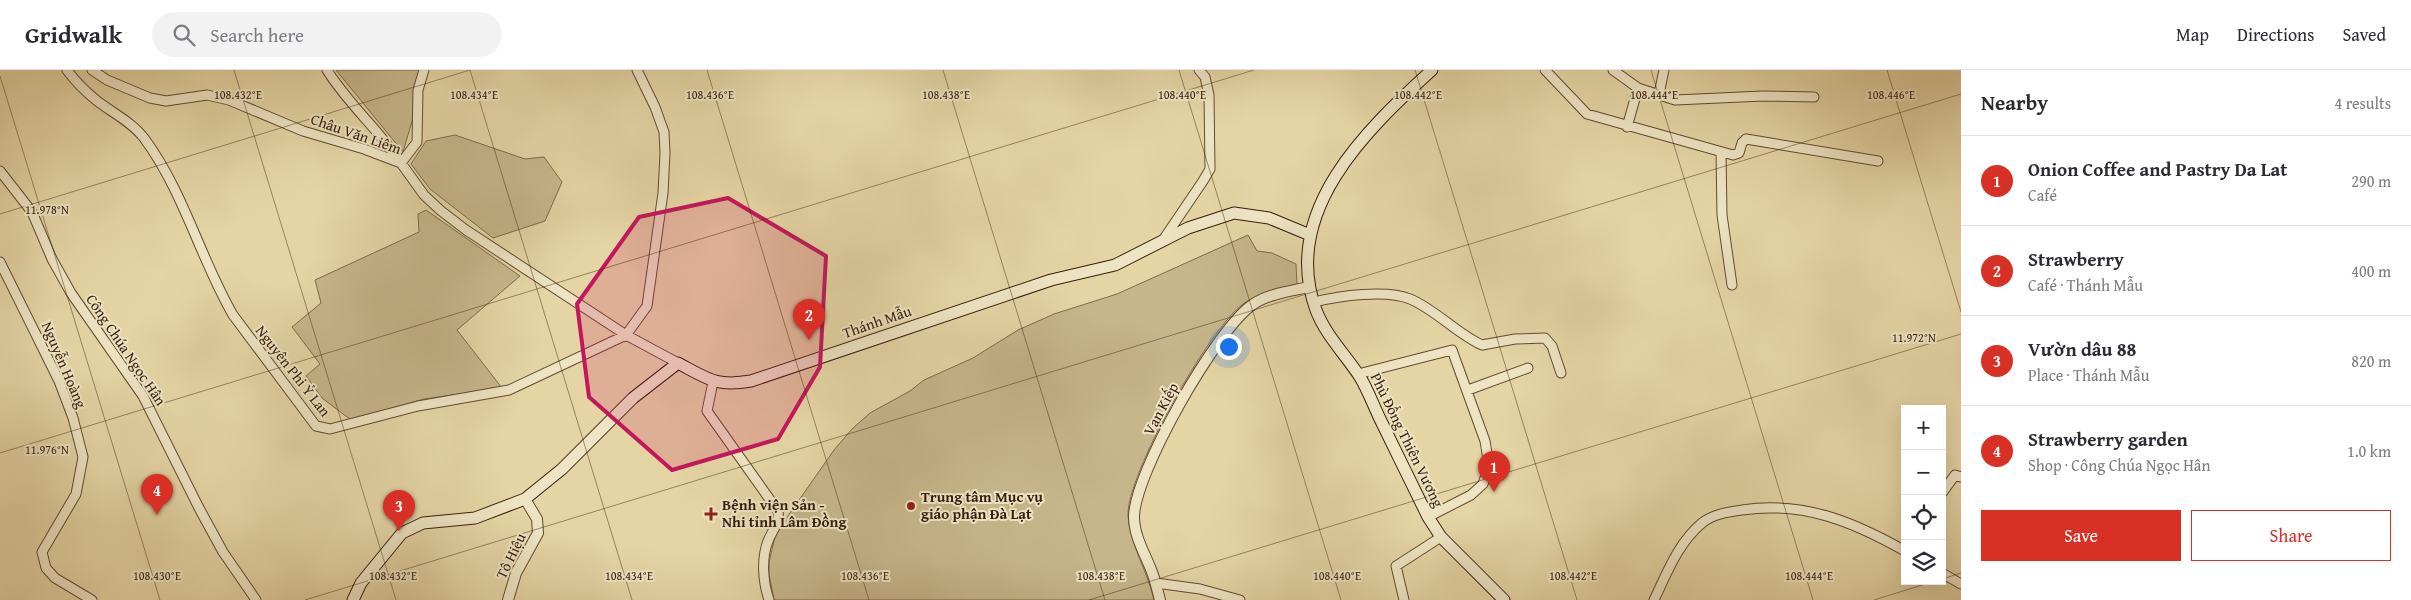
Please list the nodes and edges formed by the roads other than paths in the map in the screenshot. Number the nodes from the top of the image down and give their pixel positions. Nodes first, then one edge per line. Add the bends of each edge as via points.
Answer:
1 (66, 70) edge
2 (92, 70) edge
3 (327, 70) edge
4 (424, 70) edge
5 (638, 70) edge
6 (1199, 70) edge
7 (1432, 70) edge
8 (1545, 70) edge
9 (1613, 70) edge
10 (1664, 70) edge
11 (1638, 88) junction
12 (1659, 94) junction
13 (1814, 97) dead end
14 (1628, 127) junction
15 (1720, 152) junction
16 (1878, 161) dead end
17 (401, 163) junction
18 (0, 171) edge
19 (1310, 235) junction
20 (1163, 240) junction
21 (0, 262) edge
22 (1732, 286) dead end
23 (1309, 287) junction
24 (1314, 302) junction
25 (626, 335) junction
26 (678, 364) junction
27 (1528, 368) dead end
28 (1561, 373) dead end
29 (1358, 374) junction
30 (714, 382) junction
31 (1468, 390) junction
32 (1961, 477) edge
33 (1946, 487) edge
34 (525, 499) junction
35 (1428, 517) junction
36 (1440, 537) junction
37 (1901, 548) edge
38 (1946, 575) edge
39 (1156, 583) junction
40 (1961, 584) edge
41 (1236, 599) edge
42 (92, 600) edge
43 (256, 600) edge
44 (353, 600) edge
45 (508, 600) edge
46 (769, 600) edge
47 (1160, 600) edge
48 (1404, 600) edge
49 (1504, 600) edge
50 (1654, 600) edge

1 - 25 street, Nguyên Phi Ỷ Lan via 82,88 142,136 188,216 233,315 320,428 344,427 418,406 509,390
2 - 17 street, Châu Văn Liêm via 150,98 166,101 207,95 229,100 287,125
3 - 17 street
4 - 17 street via 418,90 417,142
5 - 25 street via 664,132 665,153 663,193 646,306
6 - 20 street via 1206,77 1209,95 1210,169
7 - 19 main road, Phù Đổng Thiên Vương via 1377,123 1339,170 1319,204
8 - 14 street via 1587,114
9 - 11 street
10 - 12 street
11 - 12 street
11 - 14 street
12 - 13 street via 1675,100
14 - 15 street
15 - 16 street via 1737,154 1746,140
15 - 22 street via 1722,215
17 - 25 street, Châu Văn Liêm via 424,194 450,218
18 - 43 street, Công Chúa Ngọc Hân via 32,212 52,259 75,300 144,396 223,552
19 - 20 main road, Thánh Mẫu via 1269,218 1234,214 1202,222
19 - 23 main road, Phù Đổng Thiên Vương
20 - 30 main road, Thánh Mẫu via 1115,265 1051,280 781,372 732,384
21 - 42 street, Nguyễn Hoàng via 59,381 73,418 82,457 76,494 42,552 46,568 55,578
23 - 24 main road, Phù Đổng Thiên Vương
23 - 39 street, Vạn Kiếp via 1261,300 1243,312 1214,348 1169,425 1142,484 1134,517
24 - 28 street via 1356,296 1409,298 1482,345 1545,338 1552,346
24 - 29 main road, Phù Đổng Thiên Vương via 1335,345
25 - 26 street, Châu Văn Liêm
26 - 30 main road, Thánh Mẫu
26 - 34 main road via 633,398 562,469
27 - 31 street
29 - 31 street via 1452,350
29 - 35 main road, Phù Đổng Thiên Vương
30 - 46 street via 707,412 778,511 764,562
31 - 35 street via 1485,441 1489,466 1483,484 1471,495
32 - 33 street via 1955,474
34 - 44 main road via 475,518 414,525 394,542 361,583
34 - 45 street, Tô Hiệu via 537,519 538,533 516,573
35 - 36 main road, Phù Đổng Thiên Vương
36 - 48 street via 1396,566
36 - 49 main road, Phù Đổng Thiên Vương
37 - 50 street via 1818,512 1780,507 1728,512 1704,521 1691,533
38 - 40 street
39 - 41 street via 1200,588
39 - 47 street, Vạn Kiếp

